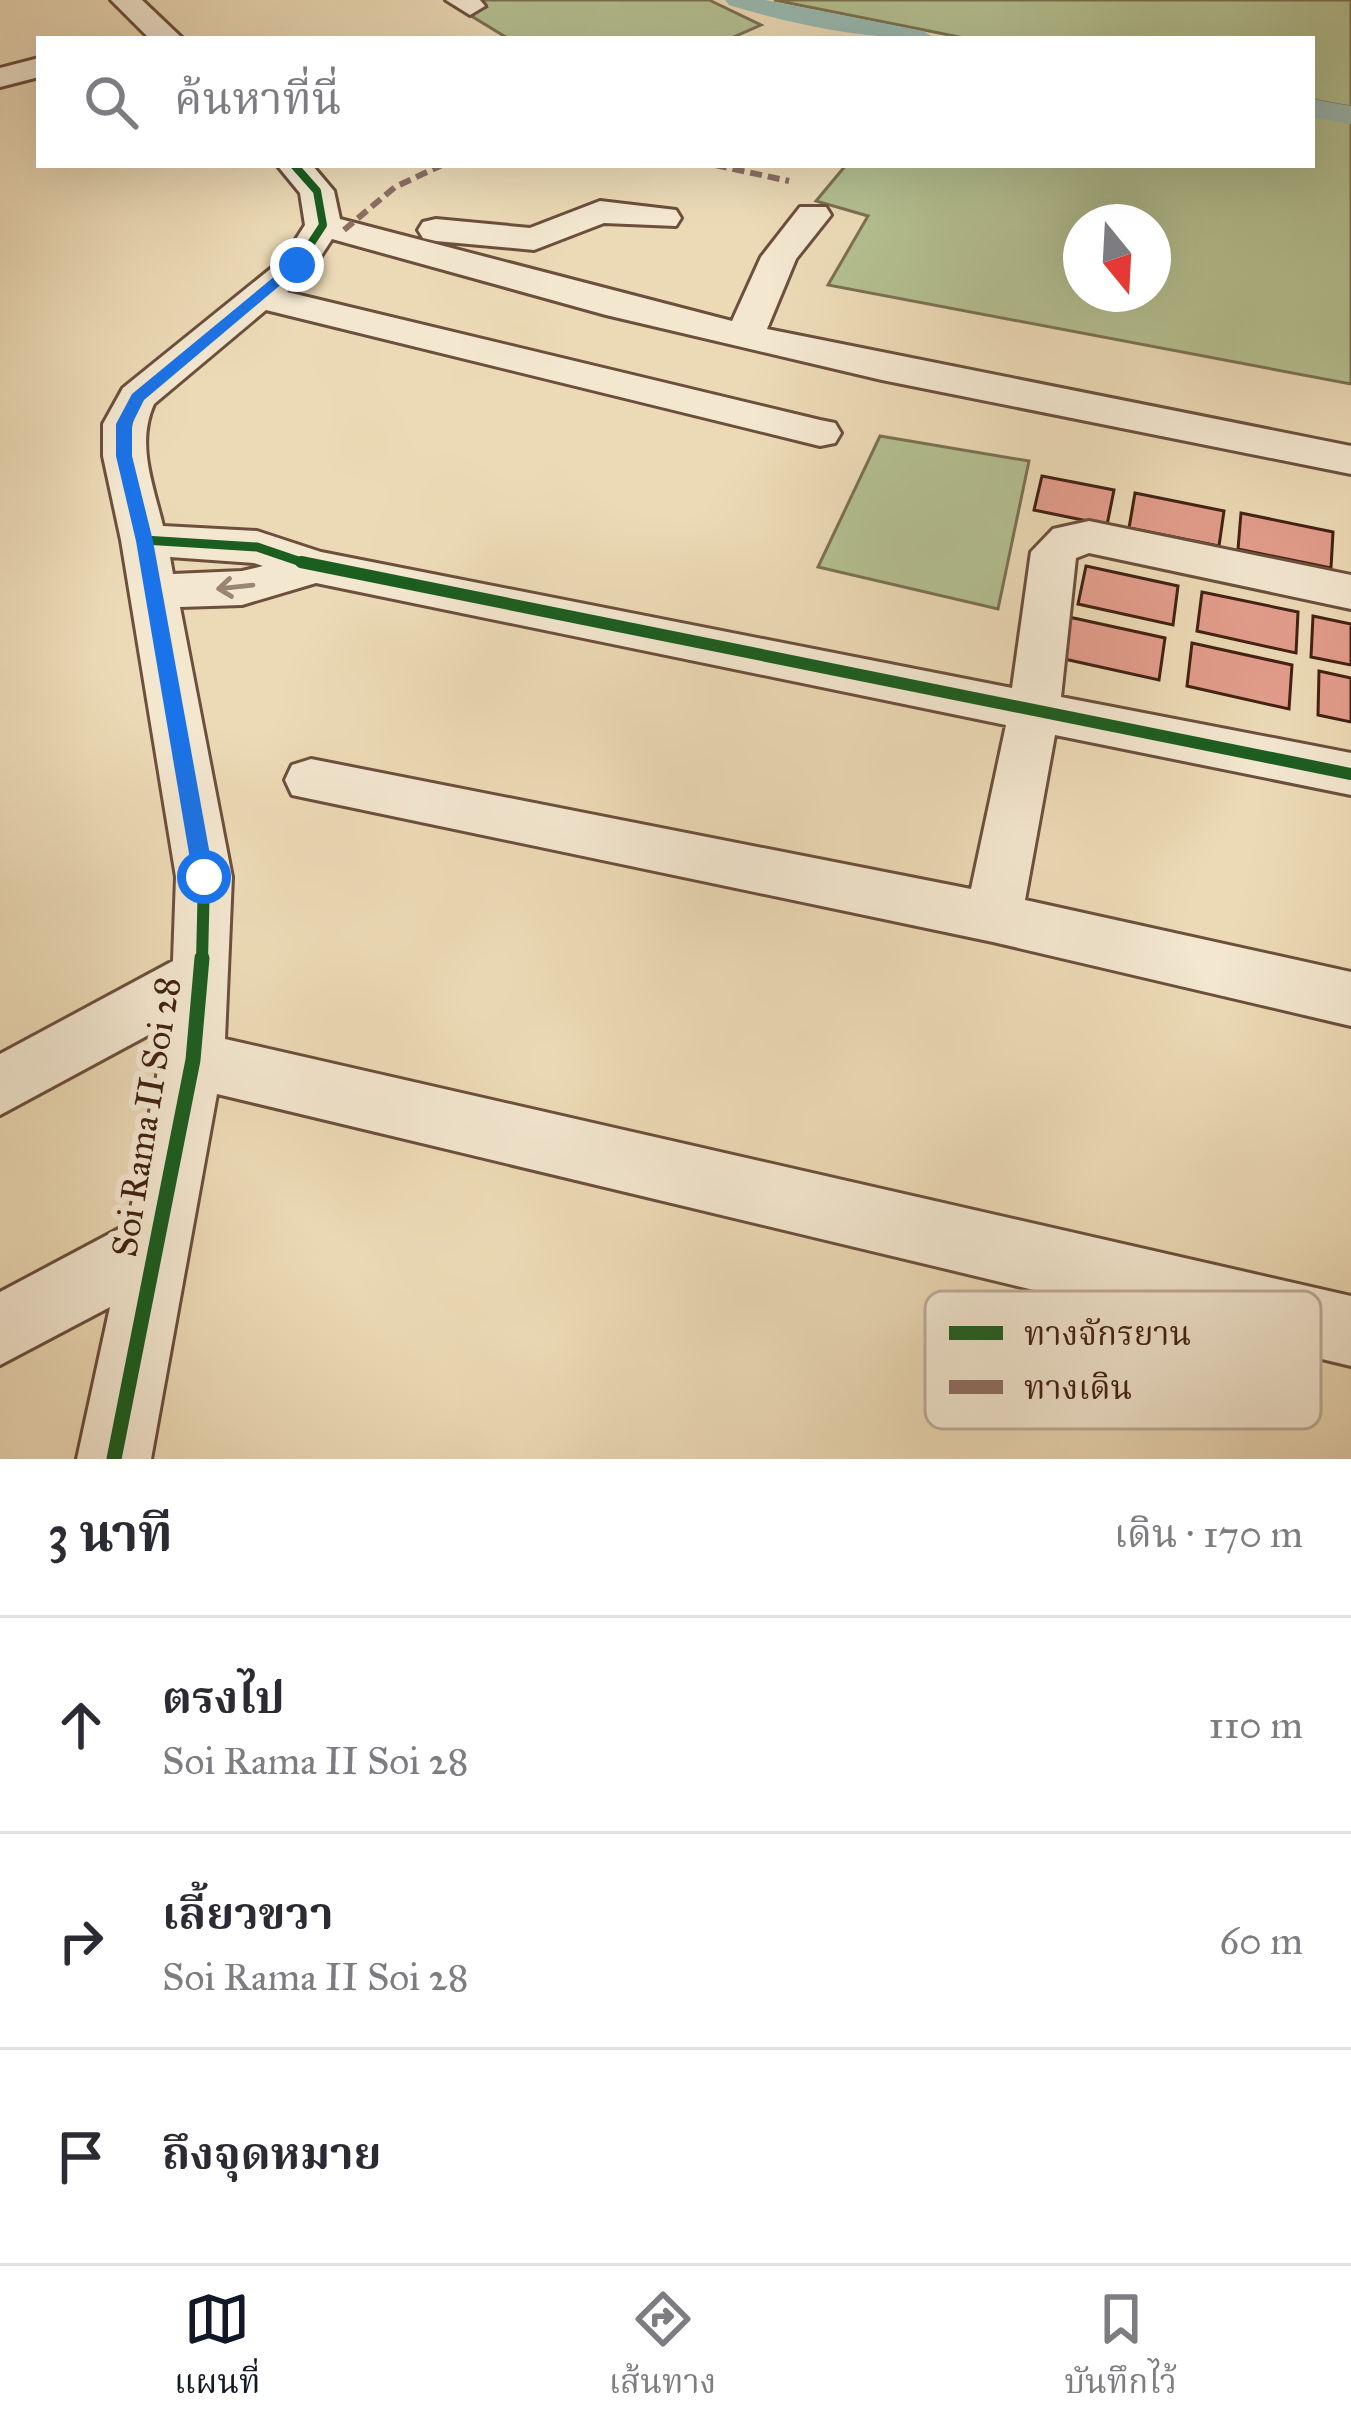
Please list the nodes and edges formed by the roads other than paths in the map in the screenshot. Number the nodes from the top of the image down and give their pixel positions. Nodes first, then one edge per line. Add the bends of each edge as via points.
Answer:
1 (125, 0) edge
2 (154, 36) edge
3 (36, 69) edge
4 (2, 95) edge
5 (297, 168) edge
6 (813, 215) dead end
7 (663, 218) dead end
8 (323, 225) junction
9 (398, 246) junction
10 (258, 297) junction
11 (745, 336) junction
12 (820, 433) dead end
13 (1351, 460) edge
14 (147, 566) junction
15 (1351, 592) edge
16 (1034, 711) junction
17 (1351, 774) edge
18 (311, 780) dead end
19 (993, 918) junction
20 (202, 975) junction
21 (1351, 999) edge
22 (193, 1060) junction
23 (0, 1086) edge
24 (157, 1244) junction
25 (1180, 1291) edge
26 (1321, 1324) edge
27 (0, 1330) edge
28 (1351, 1331) edge
29 (114, 1459) edge

1 - 2 street
3 - 4 street
5 - 8 street via 317,191
6 - 11 street via 779,256
7 - 9 street via 600,212 534,239 452,229
8 - 9 street
8 - 10 street, Soi Rama II Soi 28 via 297,265
9 - 11 street
10 - 12 street
10 - 14 street, Soi Rama II Soi 28 via 137,397 124,424
11 - 13 street
14 - 16 street via 242,588 316,567
14 - 20 street, Soi Rama II Soi 28 via 204,877
15 - 16 street via 1089,536 1069,540 1054,552
16 - 17 street
16 - 19 street
18 - 19 street
19 - 21 street
20 - 22 street, Soi Rama II Soi 28
20 - 23 street
22 - 24 street, Soi Rama II Soi 28
22 - 25 street
24 - 27 street
24 - 29 street, Soi Rama II Soi 28
26 - 28 street

